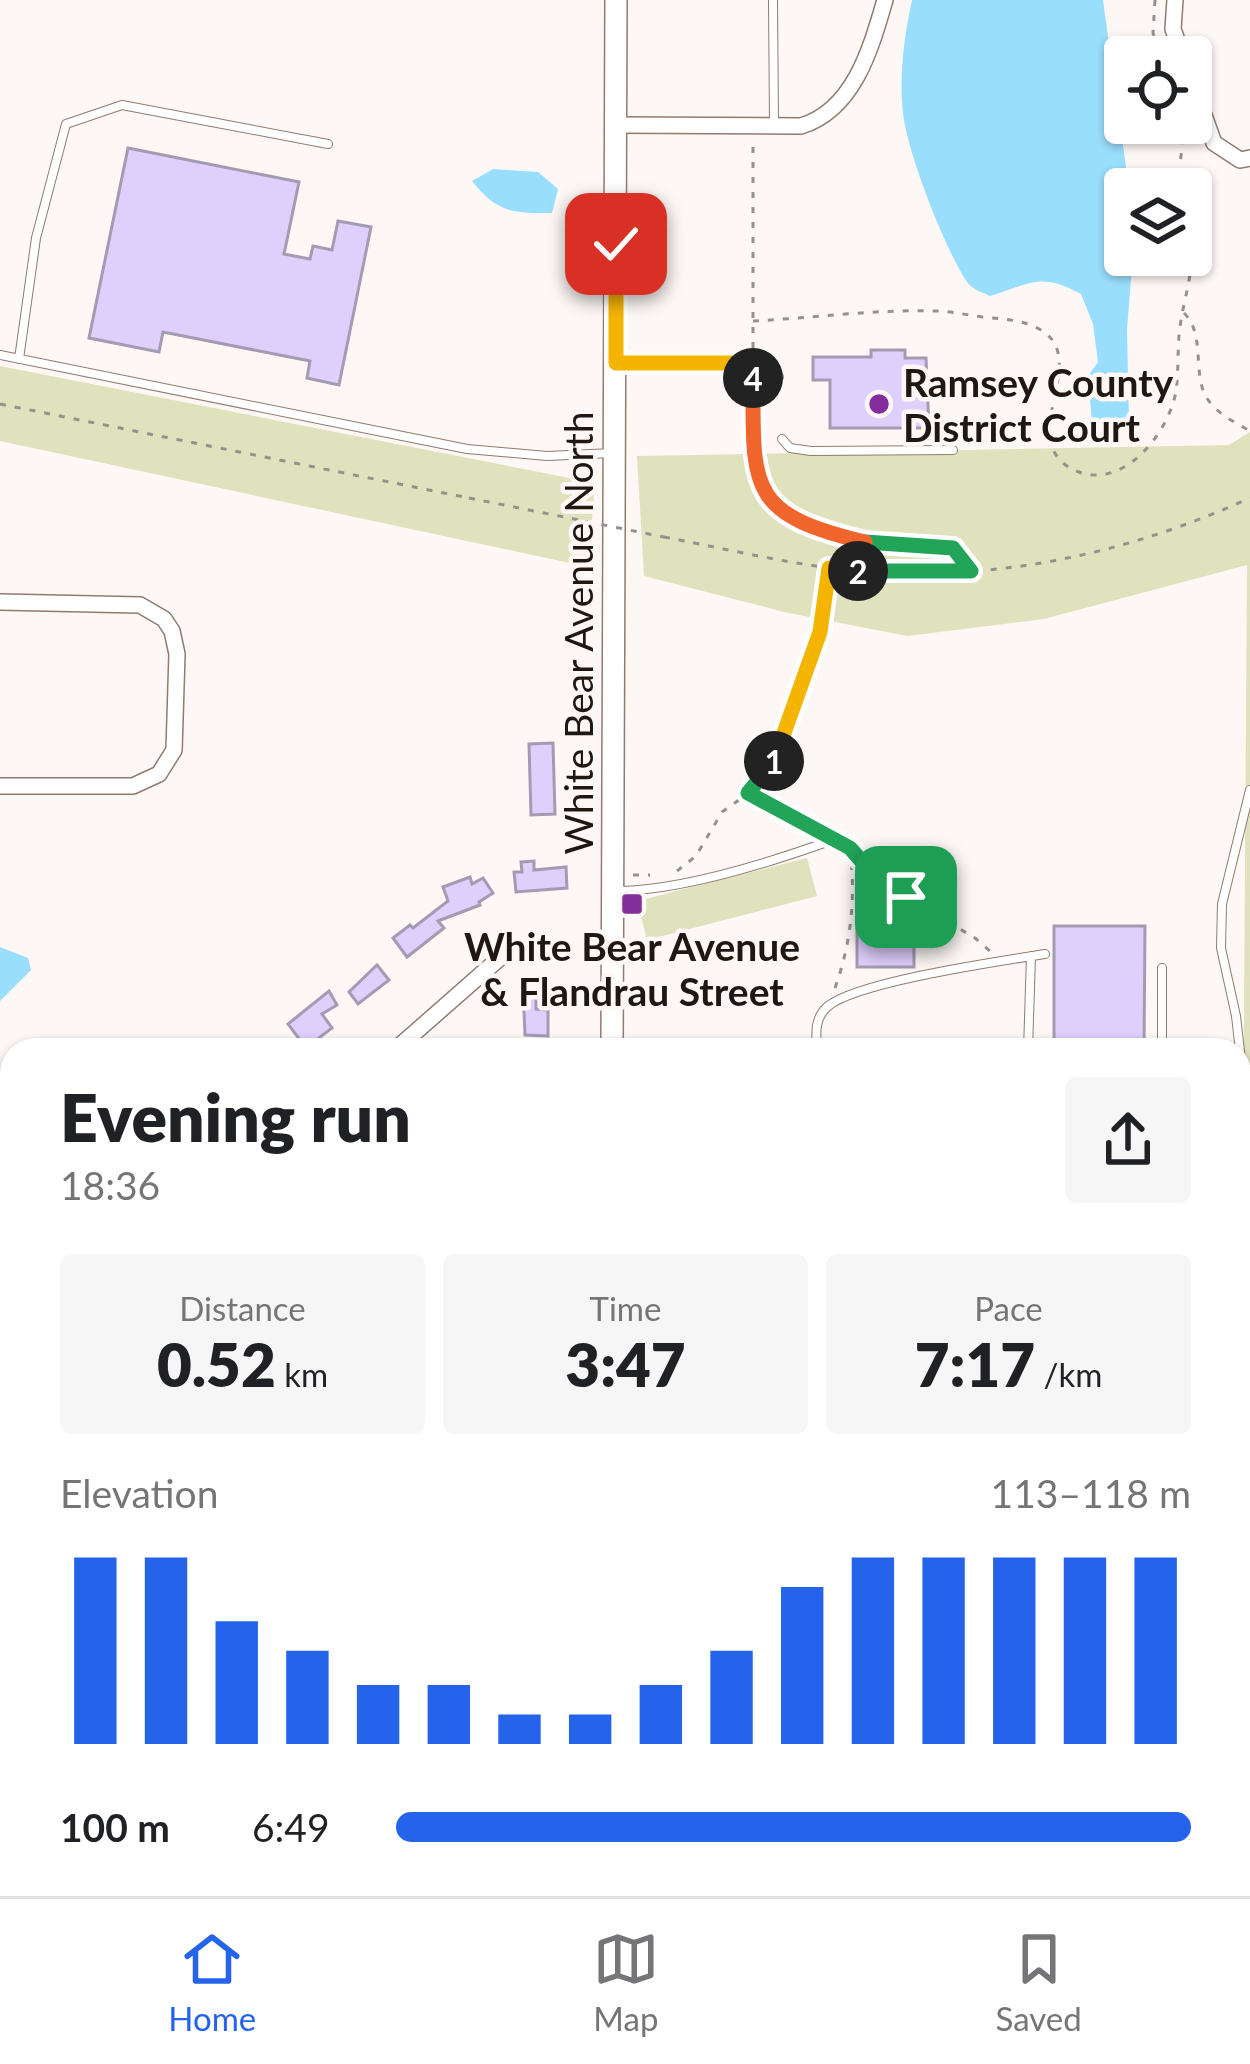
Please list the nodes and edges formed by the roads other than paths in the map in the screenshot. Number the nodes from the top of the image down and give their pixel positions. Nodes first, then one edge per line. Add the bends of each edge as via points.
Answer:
1 (616, 0) edge
2 (772, 0) edge
3 (885, 0) edge
4 (1175, 0) edge
5 (1176, 36) edge
6 (616, 125) junction
7 (774, 125) junction
8 (1212, 137) edge
9 (328, 144) dead end
10 (1250, 158) edge
11 (0, 355) edge
12 (19, 358) junction
13 (616, 363) junction
14 (779, 376) dead end
15 (782, 439) dead end
16 (953, 450) dead end
17 (614, 453) junction
18 (0, 602) edge
19 (0, 786) edge
20 (1250, 790) edge
21 (826, 842) dead end
22 (612, 891) junction
23 (550, 949) dead end
24 (1045, 954) dead end
25 (1031, 956) junction
26 (1162, 968) dead end
27 (409, 1038) edge
28 (612, 1038) edge
29 (816, 1038) edge
30 (1028, 1038) edge
31 (1162, 1038) edge
32 (1238, 1038) edge

1 - 6 main road, White Bear Avenue North
2 - 7 lane
3 - 7 street via 847,94 823,119
4 - 5 street
6 - 7 street
6 - 13 main road, White Bear Avenue North
8 - 10 street via 1240,160
9 - 12 lane via 122,105 66,124 36,238
11 - 12 lane
12 - 17 lane via 467,449
13 - 14 lane via 753,363 773,365
13 - 17 main road, White Bear Avenue North
15 - 16 lane via 811,451
17 - 22 main road, White Bear Avenue North
18 - 19 street via 140,604 164,619 177,654 175,750 159,774 125,786
20 - 32 lane via 1222,904 1221,948
21 - 22 lane via 752,866
22 - 28 main road, White Bear Avenue North
23 - 27 street via 502,956
24 - 25 lane
25 - 29 lane via 862,990 829,1005
25 - 30 lane
26 - 31 lane

